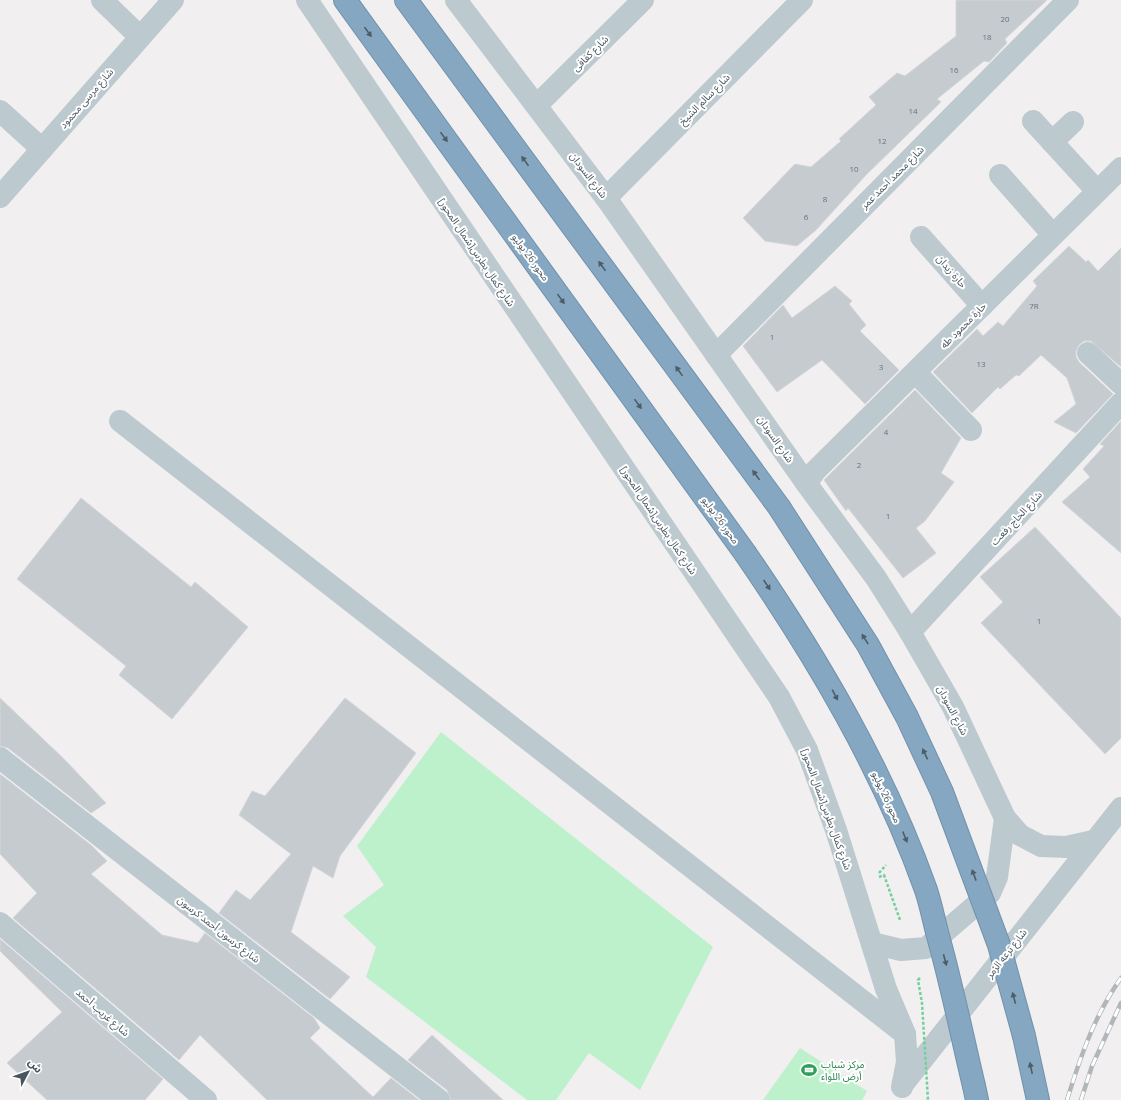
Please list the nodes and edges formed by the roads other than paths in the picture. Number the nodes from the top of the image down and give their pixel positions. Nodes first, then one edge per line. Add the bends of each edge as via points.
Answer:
1 (102, 0) edge
2 (173, 0) edge
3 (307, 0) edge
4 (345, 0) edge
5 (406, 0) edge
6 (643, 0) edge
7 (802, 0) edge
8 (1068, 0) edge
9 (463, 3) edge
10 (140, 37) junction
11 (537, 105) junction
12 (0, 111) edge
13 (1033, 121) dead end
14 (1073, 122) dead end
15 (1052, 142) junction
16 (42, 149) junction
17 (1121, 168) edge
18 (1000, 175) dead end
19 (1097, 191) junction
20 (0, 197) edge
21 (606, 198) junction
22 (1053, 235) junction
23 (921, 237) dead end
24 (982, 306) junction
25 (1088, 353) dead end
26 (716, 355) junction
27 (916, 373) junction
28 (1121, 384) edge
29 (1121, 403) edge
30 (120, 421) dead end
31 (971, 430) dead end
32 (806, 483) junction
33 (910, 632) junction
34 (0, 758) edge
35 (1121, 808) edge
36 (1005, 818) junction
37 (1094, 841) junction
38 (0, 923) edge
39 (872, 943) junction
40 (906, 1034) junction
41 (898, 1094) edge
42 (974, 1095) edge
43 (206, 1100) edge
44 (439, 1100) edge
45 (1038, 1100) edge

1 - 10 street
2 - 10 street, شارع مرسى محمود
3 - 39 street, شارع كمال بطرس[شمال المحور] via 779,697 807,750
4 -> 42 highway, محور 26 يوليو, bridge via 745,552 828,682 897,819 926,890 947,968
45 -> 5 highway, bridge via 1024,1036 999,945 942,792 907,717 868,645 779,507
6 - 11 street, شارع كفافى
7 - 21 street, شارع سالم الشيخ
8 - 26 street, شارع محمد احمد عمر
9 - 11 street, شارع السودان
10 - 16 street, شارع مرسى محمود
11 - 21 street, شارع السودان
12 - 16 street
13 - 15 street
14 - 15 street
15 - 19 street
16 - 20 street, شارع مرسى محمود
17 - 19 street, حارة محمود طه
18 - 22 street
19 - 22 street, حارة محمود طه
21 - 26 street, شارع السودان
22 - 24 street, حارة محمود طه
23 - 24 street, حارة زيدان
24 - 27 street, حارة محمود طه
25 - 28 street
26 - 32 street, شارع السودان
27 - 31 street
27 - 32 street, حارة محمود طه via 816,470
29 - 33 street, شارع الحاج رفعت
30 - 40 street
32 - 33 street, شارع السودان via 876,578
33 - 36 street, شارع السودان via 953,707
34 - 44 street, شارع كرسون أحمد كرسون
35 - 37 street, شارع ترعه الزمر
36 - 37 street, شارع السودان via 1020,834 1041,846 1066,847
36 - 39 street via 997,877 990,893 926,948 901,950
37 - 41 street, شارع ترعه الزمر
38 - 43 street, شارع غريب أحمد
39 - 40 street, شارع كمال بطرس[شمال المحور] via 886,989
40 - 41 street, شارع كمال بطرس[شمال المحور] via 907,1062

